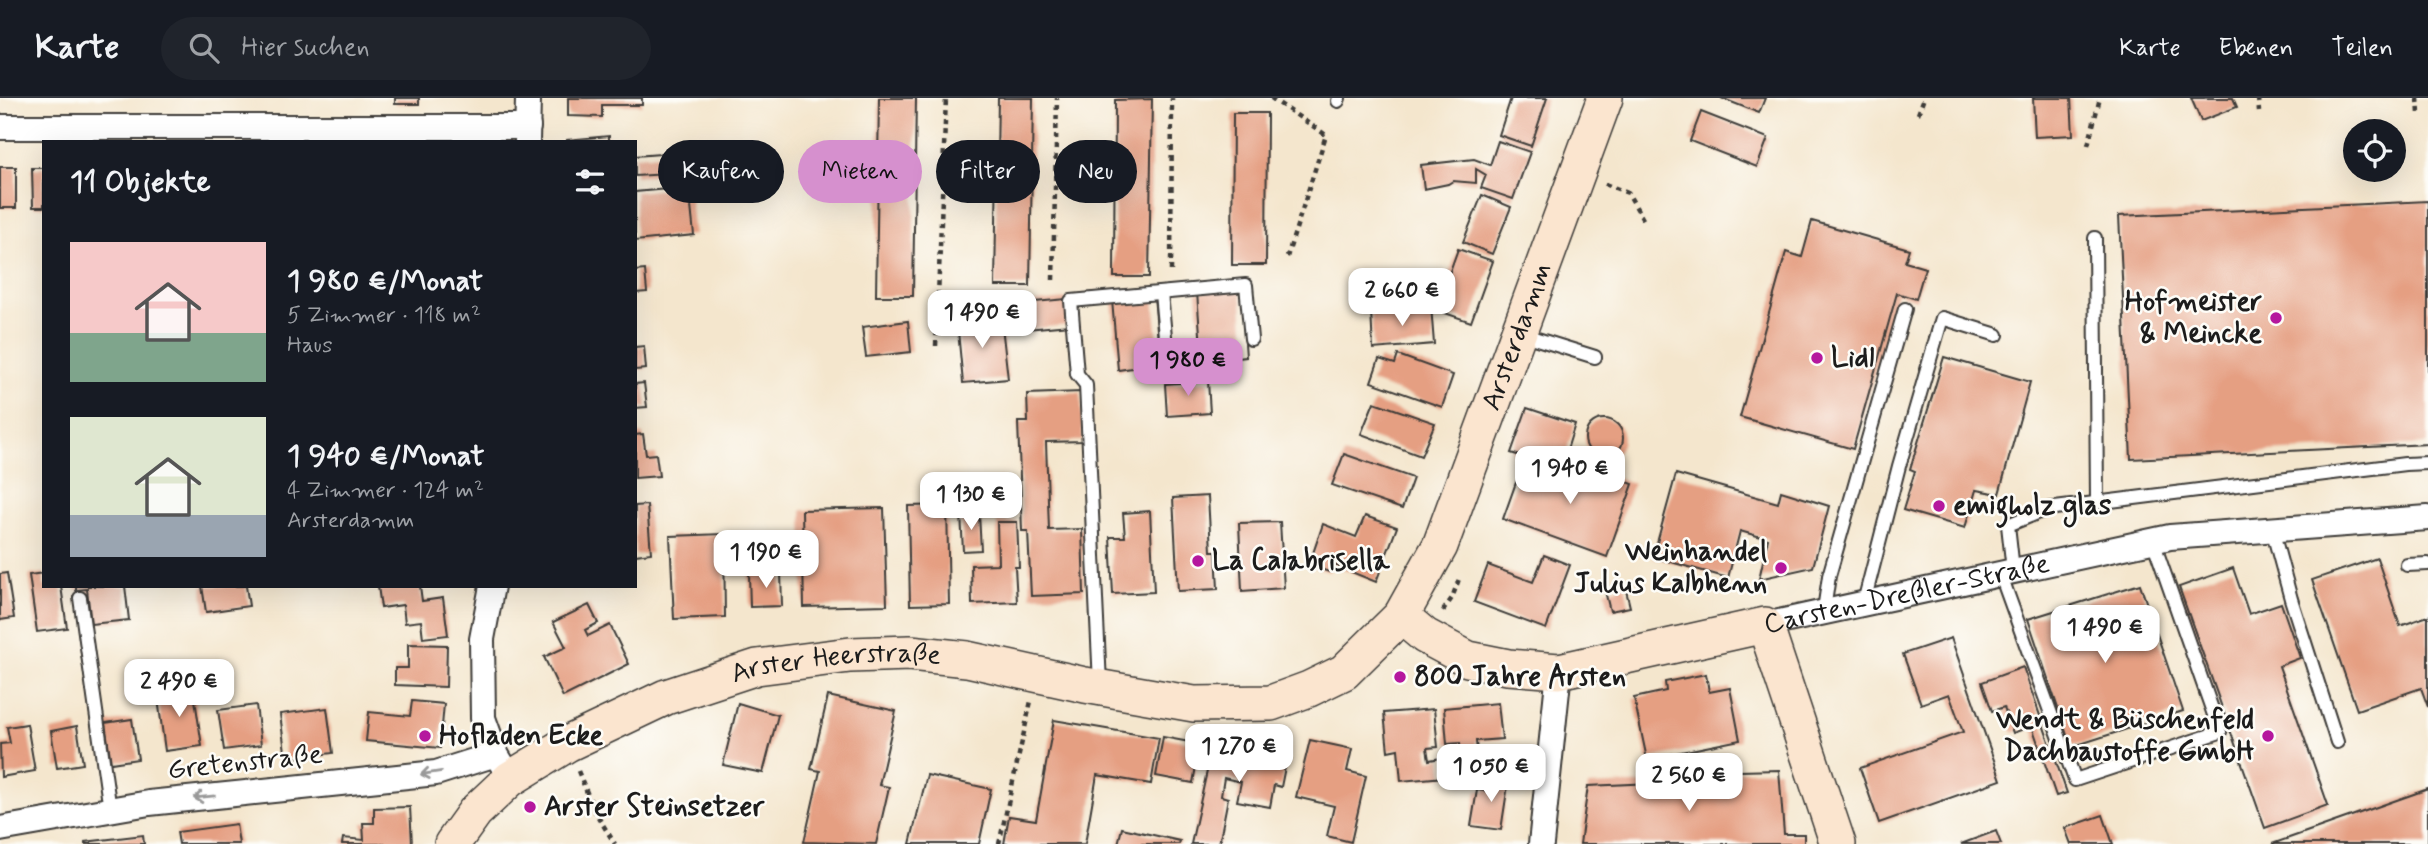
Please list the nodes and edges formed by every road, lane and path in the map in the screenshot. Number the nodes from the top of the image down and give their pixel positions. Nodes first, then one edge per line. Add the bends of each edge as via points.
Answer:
1 (528, 98) edge
2 (946, 98) edge
3 (1057, 98) edge
4 (1172, 98) edge
5 (1272, 98) edge
6 (1605, 98) edge
7 (1924, 98) edge
8 (2100, 98) edge
9 (2258, 98) edge
10 (2418, 98) edge
11 (2259, 113) dead end
12 (1918, 114) dead end
13 (2418, 114) dead end
14 (0, 127) edge
15 (527, 134) edge
16 (2088, 145) dead end
17 (1578, 175) junction
18 (1644, 221) dead end
19 (2095, 239) dead end
20 (1287, 257) dead end
21 (1171, 271) dead end
22 (1053, 279) dead end
23 (1161, 293) junction
24 (1905, 309) dead end
25 (1517, 333) junction
26 (1997, 335) dead end
27 (1251, 339) dead end
28 (936, 346) dead end
29 (1595, 357) dead end
30 (1167, 358) dead end
31 (2428, 463) edge
32 (2097, 502) junction
33 (2428, 518) edge
34 (2272, 529) junction
35 (2153, 541) junction
36 (2428, 564) edge
37 (2407, 565) dead end
38 (2007, 572) junction
39 (492, 588) edge
40 (80, 598) dead end
41 (1864, 602) junction
42 (1824, 610) junction
43 (1401, 616) junction
44 (1765, 625) junction
45 (1559, 671) junction
46 (1037, 673) junction
47 (1101, 688) junction
48 (1271, 703) joint
49 (2337, 742) dead end
50 (567, 744) junction
51 (503, 766) junction
52 (110, 810) junction
53 (0, 829) edge
54 (452, 844) edge
55 (615, 844) edge
56 (999, 844) edge
57 (1541, 844) edge
58 (1838, 844) edge

1 - 15 street
2 - 28 path
3 - 22 path
4 - 21 path
5 - 20 path via 1326,135
6 - 17 street, Arsterdamm
7 - 12 path
8 - 16 path
9 - 11 path
10 - 13 path
14 - 15 street
17 - 18 path via 1628,193
17 - 25 street, Arsterdamm
19 - 32 lane
23 - 27 lane via 1246,285
23 - 30 lane
23 - 47 lane via 1071,301 1077,374 1086,385
24 - 42 lane via 1829,576
25 - 29 lane
25 - 43 street, Arsterdamm via 1440,546
26 - 41 lane via 1942,318
31 - 32 lane
32 - 38 lane via 2047,509 2008,524
33 - 34 street, Carsten-Dreßler-Straße
34 - 35 street, Carsten-Dreßler-Straße
34 - 49 lane
35 - 38 street, Carsten-Dreßler-Straße
35 - 38 lane via 2220,732 2075,780
36 - 37 lane
38 - 41 street, Carsten-Dreßler-Straße
39 - 51 street via 482,639 483,718
40 - 52 lane
41 - 42 street, Carsten-Dreßler-Straße
42 - 44 street, Carsten-Dreßler-Straße
43 - 45 street, Carsten-Dreßler-Straße via 1425,636 1468,659
43 - 48 street, Arsterdamm via 1344,672
44 - 45 street, Carsten-Dreßler-Straße
44 - 58 street
45 - 57 street
46 - 47 street, Arster Heerstraße
46 - 50 street, Arster Heerstraße via 910,653 757,667 666,697
46 - 56 path
47 - 48 street, Arster Heerstraße via 1194,704
50 - 51 street, Arster Heerstraße
50 - 55 path via 595,812
51 -> 52 street, Gretenstraße
51 - 54 street, Arster Heerstraße
52 - 53 street, Gretenstraße

